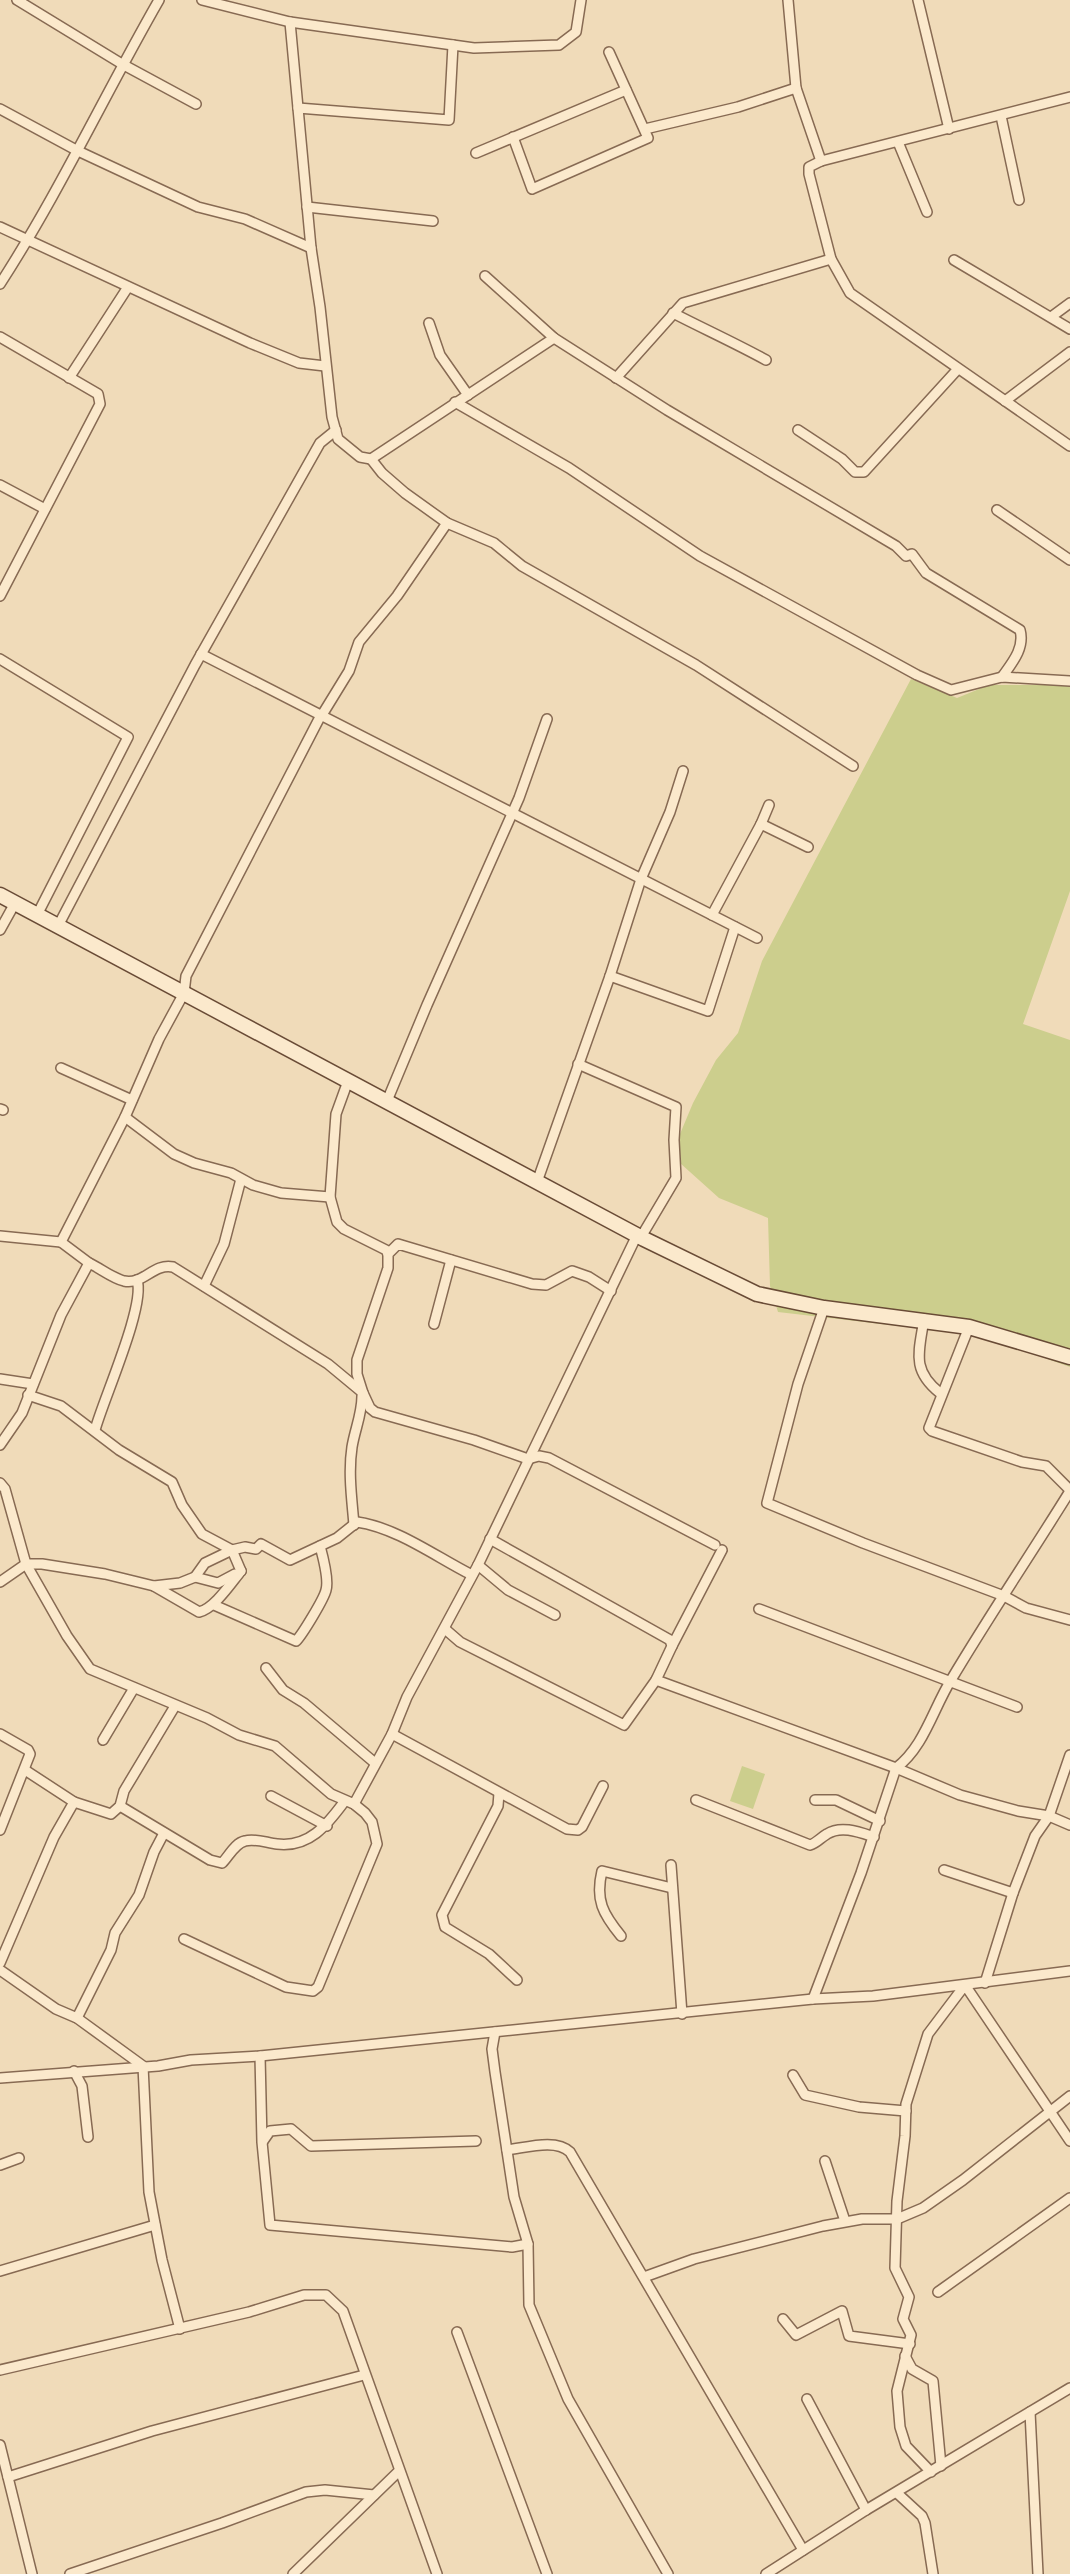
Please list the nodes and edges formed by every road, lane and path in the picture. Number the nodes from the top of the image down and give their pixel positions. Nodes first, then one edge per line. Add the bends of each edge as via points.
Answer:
1 (17, 0) edge
2 (159, 0) edge
3 (202, 0) edge
4 (581, 0) edge
5 (788, 0) edge
6 (918, 0) edge
7 (290, 22) junction
8 (453, 45) junction
9 (609, 52) dead end
10 (122, 64) junction
11 (796, 88) junction
12 (626, 90) junction
13 (1070, 97) edge
14 (196, 104) dead end
15 (298, 108) junction
16 (0, 109) edge
17 (1001, 116) junction
18 (645, 129) junction
19 (949, 129) junction
20 (513, 137) junction
21 (898, 142) junction
22 (78, 151) junction
23 (476, 153) dead end
24 (821, 161) junction
25 (1019, 200) dead end
26 (307, 207) junction
27 (927, 212) dead end
28 (433, 221) dead end
29 (0, 227) edge
30 (28, 240) junction
31 (311, 248) junction
32 (831, 259) junction
33 (954, 260) dead end
34 (485, 276) dead end
35 (0, 284) edge
36 (128, 287) junction
37 (1070, 303) edge
38 (673, 313) junction
39 (1051, 317) junction
40 (429, 323) dead end
41 (1070, 329) edge
42 (0, 337) edge
43 (554, 338) junction
44 (1070, 352) edge
45 (766, 360) dead end
46 (325, 366) junction
47 (957, 370) junction
48 (69, 378) junction
49 (616, 378) junction
50 (468, 395) junction
51 (1005, 401) junction
52 (455, 402) junction
53 (336, 430) junction
54 (798, 430) dead end
55 (1070, 446) edge
56 (371, 459) junction
57 (0, 485) edge
58 (45, 509) junction
59 (997, 510) dead end
60 (447, 523) junction
61 (1070, 560) edge
62 (0, 596) edge
63 (201, 654) junction
64 (0, 659) edge
65 (1002, 677) junction
66 (1070, 681) edge
67 (322, 715) junction
68 (547, 719) dead end
69 (853, 766) dead end
70 (683, 771) dead end
71 (769, 805) dead end
72 (512, 813) junction
73 (761, 824) junction
74 (808, 847) dead end
75 (641, 879) junction
76 (0, 895) edge
77 (15, 903) junction
78 (37, 915) junction
79 (712, 915) junction
80 (58, 926) junction
81 (735, 927) junction
82 (0, 930) edge
83 (757, 938) dead end
84 (610, 976) junction
85 (184, 993) junction
86 (578, 1064) junction
87 (61, 1068) dead end
88 (348, 1081) junction
89 (132, 1100) junction
90 (387, 1101) junction
91 (125, 1117) junction
92 (241, 1179) junction
93 (537, 1182) junction
94 (330, 1197) junction
95 (0, 1236) edge
96 (639, 1236) junction
97 (61, 1242) junction
98 (388, 1254) junction
99 (451, 1260) junction
100 (89, 1263) junction
101 (137, 1280) junction
102 (204, 1286) junction
103 (611, 1291) junction
104 (824, 1308) junction
105 (924, 1319) junction
106 (434, 1324) dead end
107 (969, 1327) junction
108 (1070, 1357) edge
109 (0, 1379) edge
110 (33, 1384) junction
111 (363, 1393) junction
112 (940, 1393) junction
113 (28, 1395) junction
114 (95, 1430) junction
115 (0, 1445) edge
116 (528, 1459) junction
117 (0, 1483) edge
118 (1070, 1490) edge
119 (354, 1525) junction
120 (490, 1539) junction
121 (320, 1546) junction
122 (232, 1550) junction
123 (26, 1564) junction
124 (478, 1565) junction
125 (241, 1571) junction
126 (472, 1575) junction
127 (195, 1577) junction
128 (0, 1582) edge
129 (154, 1586) junction
130 (1004, 1596) junction
131 (214, 1605) junction
132 (759, 1609) dead end
133 (555, 1615) dead end
134 (1070, 1620) edge
135 (445, 1629) junction
136 (672, 1646) junction
137 (266, 1668) dead end
138 (656, 1680) junction
139 (951, 1680) junction
140 (134, 1688) junction
141 (175, 1706) junction
142 (1017, 1707) dead end
143 (0, 1734) edge
144 (392, 1734) junction
145 (103, 1740) dead end
146 (1070, 1755) edge
147 (375, 1763) junction
148 (896, 1768) junction
149 (25, 1770) junction
150 (1066, 1779) edge
151 (603, 1786) dead end
152 (499, 1793) junction
153 (0, 1795) edge
154 (271, 1796) dead end
155 (12, 1799) junction
156 (696, 1800) dead end
157 (815, 1800) dead end
158 (74, 1802) junction
159 (349, 1803) junction
160 (120, 1806) junction
161 (1049, 1816) junction
162 (880, 1821) junction
163 (1070, 1825) edge
164 (327, 1826) junction
165 (0, 1830) edge
166 (164, 1833) junction
167 (874, 1837) junction
168 (671, 1865) dead end
169 (944, 1870) dead end
170 (672, 1888) junction
171 (1013, 1893) junction
172 (621, 1936) dead end
173 (184, 1939) dead end
174 (0, 1963) edge
175 (0, 1970) edge
176 (1070, 1971) edge
177 (517, 1980) dead end
178 (985, 1983) junction
179 (965, 1985) junction
180 (813, 1999) junction
181 (682, 2014) junction
182 (77, 2018) junction
183 (495, 2032) junction
184 (260, 2056) junction
185 (143, 2066) junction
186 (74, 2071) junction
187 (793, 2075) dead end
188 (0, 2078) edge
189 (1070, 2096) edge
190 (906, 2111) junction
191 (1050, 2113) junction
192 (88, 2137) dead end
193 (476, 2141) dead end
194 (1070, 2141) edge
195 (262, 2142) junction
196 (507, 2150) junction
197 (19, 2158) dead end
198 (825, 2161) dead end
199 (0, 2165) edge
200 (1070, 2198) edge
201 (897, 2219) junction
202 (845, 2221) junction
203 (155, 2225) junction
204 (528, 2244) junction
205 (0, 2271) edge
206 (644, 2277) junction
207 (938, 2292) dead end
208 (783, 2319) dead end
209 (180, 2329) junction
210 (457, 2332) dead end
211 (910, 2344) junction
212 (905, 2356) junction
213 (0, 2370) edge
214 (364, 2375) junction
215 (1070, 2388) edge
216 (807, 2399) dead end
217 (1030, 2412) junction
218 (0, 2445) edge
219 (941, 2466) junction
220 (399, 2471) junction
221 (931, 2472) junction
222 (8, 2477) junction
223 (897, 2493) junction
224 (374, 2495) junction
225 (866, 2510) junction
226 (803, 2550) junction
227 (32, 2574) edge
228 (70, 2574) edge
229 (293, 2574) edge
230 (437, 2574) edge
231 (547, 2574) edge
232 (668, 2574) edge
233 (766, 2574) edge
234 (933, 2574) edge
235 (1038, 2574) edge

1 - 10 street
2 - 10 street
3 - 7 street
4 - 8 street via 576,32 559,45
5 - 11 street
6 - 19 street
7 - 8 street
7 - 15 street
8 - 15 street via 449,120
9 - 12 street
10 - 14 street
10 - 22 street
11 - 18 street
11 - 24 street
12 - 18 street
12 - 20 street
13 - 17 street
15 - 26 street
16 - 22 street
17 - 19 street
17 - 25 street
18 - 20 street via 648,138 532,189
19 - 21 street
20 - 23 street
21 - 24 street
21 - 27 street
22 - 30 street
22 - 31 street via 198,207 245,219
24 - 32 street via 809,167 809,174
26 - 28 street
26 - 31 street
29 - 30 street
30 - 35 street
30 - 36 street
31 - 46 street
32 - 38 street via 693,298
32 - 47 street via 850,293
33 - 39 street
34 - 43 street
36 - 46 street via 299,363
36 - 48 street
37 - 39 street
38 - 45 street
38 - 49 street
39 - 41 street
40 - 50 street via 440,355
42 - 48 street
43 - 49 street
43 - 50 street
44 - 51 street
46 - 53 street
47 - 51 street
47 - 54 street via 864,472 855,472
48 - 58 street via 98,394 100,404
49 - 65 street via 906,556 912,554 926,573 1020,630 1019,650
50 - 52 street
51 - 55 street
52 - 56 street
52 - 65 street via 569,468 700,556 917,675 951,690
53 - 56 street via 338,439
53 - 63 street via 320,443
56 - 60 street via 405,493
57 - 58 street
58 - 62 street
59 - 61 street
60 - 67 street via 359,642 349,671
60 - 69 street via 494,543 522,566 696,665
63 - 67 street
63 - 80 street
64 - 78 street via 128,737
65 - 66 street
67 - 72 street
67 - 85 street via 186,976
68 - 72 street
70 - 75 street
71 - 73 street
72 - 75 street
72 - 90 street
73 - 74 street
73 - 79 street
75 - 79 street
75 - 84 street
76 - 77 street
77 - 78 street
77 - 82 street
78 - 80 street
79 - 81 street
80 - 85 street
81 - 83 street
81 - 84 street via 708,1011
84 - 86 street
85 - 88 street
85 - 89 street
86 - 93 street
86 - 96 street via 676,1107 676,1178
87 - 89 street
88 - 90 street
88 - 94 street via 336,1114
89 - 91 street
90 - 93 street
91 - 92 street via 174,1154
91 - 97 street
92 - 94 street via 281,1193
92 - 102 street via 224,1244
93 - 96 street
94 - 98 street via 344,1229
95 - 97 street
96 - 103 street
96 - 104 street via 757,1294
97 - 100 street
98 - 99 street via 403,1244
98 - 111 street via 357,1360
99 - 103 street via 532,1284 546,1285 572,1271
99 - 106 street
100 - 101 street via 123,1281
100 - 110 street
101 - 102 street via 168,1266
101 - 114 street via 134,1316
102 - 111 street via 328,1364
103 - 116 street
104 - 105 street
104 - 130 street via 767,1503
105 - 107 street
105 - 112 street via 920,1371
107 - 108 street
107 - 112 street
109 - 110 street
110 - 113 street
111 - 116 street via 370,1408 384,1416
111 - 119 street via 352,1447
112 - 118 street via 932,1431 1046,1466
113 - 114 street via 61,1406
113 - 115 street
114 - 122 street via 172,1482 202,1534
116 - 120 street
116 - 136 street via 549,1458 718,1548
117 - 123 street
118 - 130 street
119 - 121 street
119 - 126 street via 381,1529
120 - 124 street
120 - 136 street via 660,1633
121 - 122 street via 290,1560 261,1544
121 - 131 street via 326,1591 296,1641
122 - 125 street
122 - 127 street via 212,1558
123 - 128 street
123 - 129 street
123 - 140 street via 83,1661
124 - 126 street
124 - 133 street via 508,1590
125 - 127 street via 218,1583
125 - 131 street
126 - 135 street
127 - 129 street
129 - 131 street via 199,1612
130 - 134 street
130 - 139 street
132 - 139 street
135 - 138 street via 460,1642 624,1725
135 - 144 street
136 - 138 street
137 - 147 street via 283,1690
138 - 148 street
139 - 142 street
139 - 148 street via 916,1747
140 - 141 street
140 - 145 street
141 - 159 street via 275,1746 308,1777
141 - 160 street
143 - 149 street via 28,1750
144 - 147 street
144 - 152 street
146 - 150 street
147 - 159 street
148 - 161 street via 960,1795
148 - 162 street
149 - 155 street
149 - 158 street
150 - 161 street
151 - 152 street via 578,1830 562,1827
152 - 177 street via 498,1806 442,1915 445,1927 489,1954
153 - 155 street
154 - 164 street
155 - 165 street
156 - 167 street via 810,1845 831,1831
157 - 162 street via 836,1800
158 - 160 street via 111,1814
158 - 174 street
159 - 164 street
159 - 173 street via 372,1822 377,1844 318,1987 286,1987
160 - 166 street
161 - 163 street
161 - 171 street via 1035,1836
162 - 167 street
164 - 166 street via 291,1844 244,1841 222,1863
166 - 182 street
167 - 180 street
168 - 170 street
169 - 171 street
170 - 172 street via 602,1871 602,1912
170 - 181 street
171 - 178 street
175 - 182 street
176 - 178 street
178 - 179 street
179 - 180 street
179 - 190 street via 928,2034
179 - 191 street
180 - 181 street
181 - 183 street
182 - 185 street
183 - 184 street
183 - 196 street via 492,2049
184 - 185 street
184 - 195 street
185 - 186 street
185 - 203 street
186 - 188 street
186 - 192 street via 82,2086
187 - 190 street via 805,2095
189 - 191 street
190 - 201 street
191 - 194 street
191 - 201 street via 923,2208
193 - 195 street via 311,2146 291,2129 270,2131
195 - 204 street via 270,2225 512,2247
196 - 204 street
196 - 206 street via 566,2147
197 - 199 street
198 - 202 street
200 - 207 street
201 - 202 street
201 - 211 street via 895,2268 909,2297 903,2319
202 - 206 street via 708,2255
203 - 205 street
203 - 209 street
204 - 232 street via 529,2305 568,2399
206 - 226 street
208 - 211 street via 796,2335 842,2311 849,2336
209 - 213 street
209 - 214 street via 304,2295 326,2295 343,2311
210 - 231 street
211 - 212 street
212 - 219 street via 912,2369 933,2381
212 - 221 street via 897,2391 900,2427 906,2446
214 - 220 street
214 - 222 street via 152,2431
215 - 217 street
216 - 225 street
217 - 219 street
217 - 235 street
218 - 222 street
219 - 221 street
220 - 224 street
220 - 230 street
221 - 223 street
222 - 227 street
223 - 225 street
223 - 234 street via 922,2516
224 - 228 street via 306,2492
224 - 229 street
225 - 226 street
226 - 233 street

